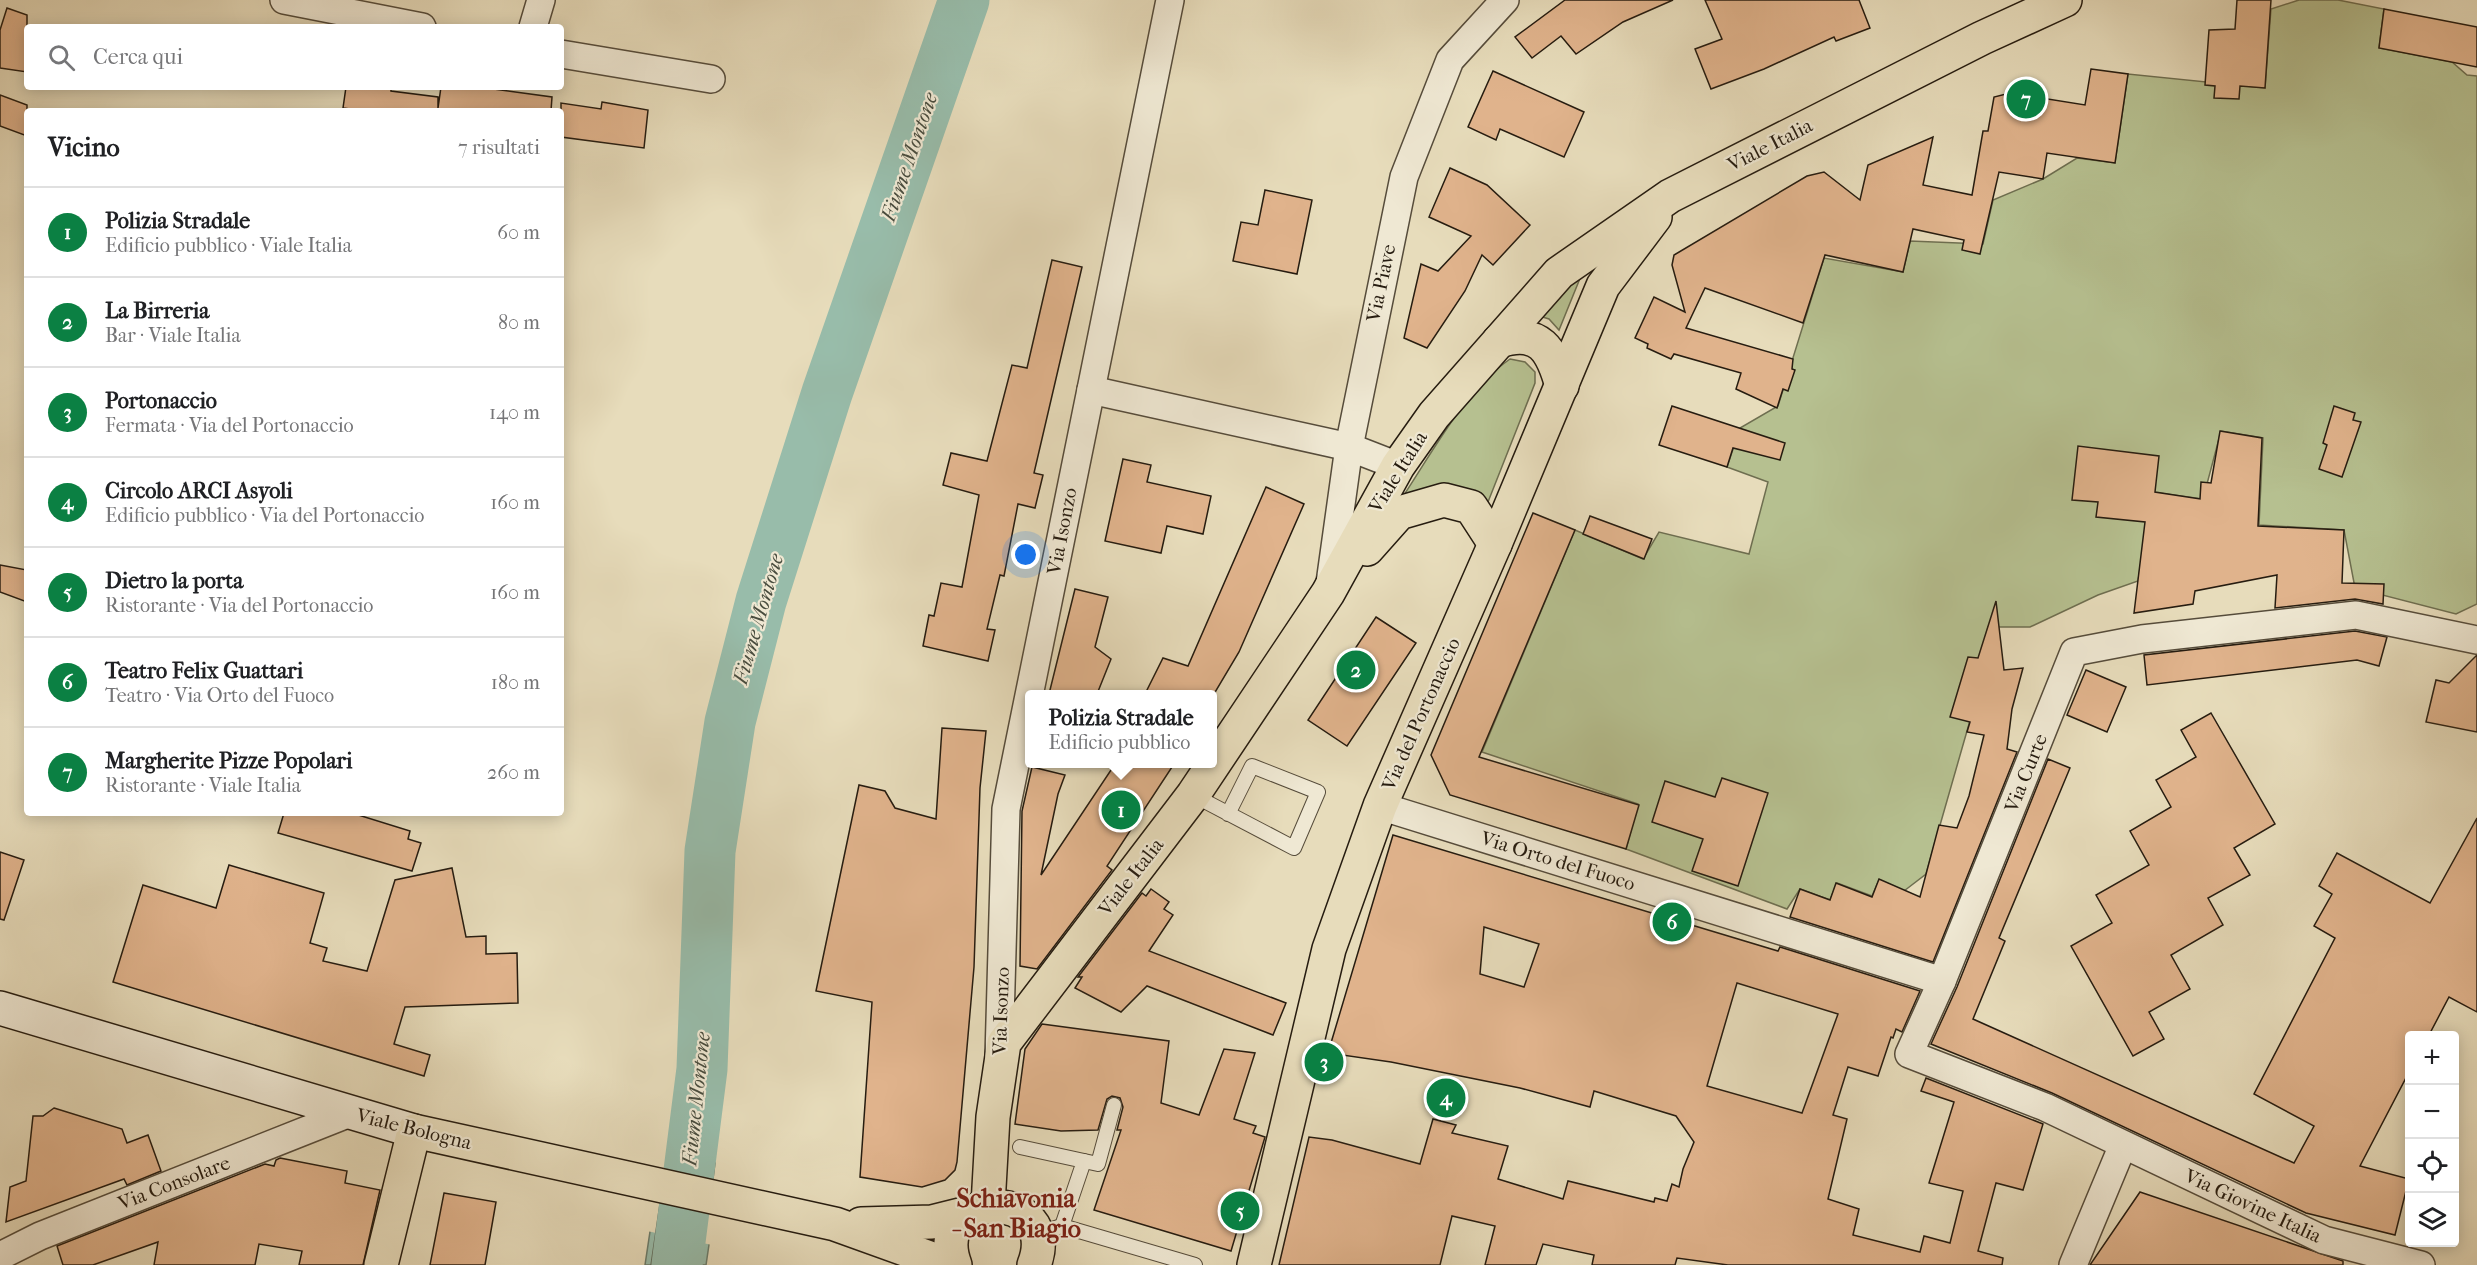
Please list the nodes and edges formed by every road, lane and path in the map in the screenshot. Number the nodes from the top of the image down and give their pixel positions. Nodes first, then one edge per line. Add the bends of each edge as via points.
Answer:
1 (284, 0) edge
2 (541, 0) edge
3 (1170, 0) edge
4 (1505, 0) edge
5 (2065, 0) edge
6 (407, 24) edge
7 (534, 24) edge
8 (564, 54) edge
9 (711, 79) dead end
10 (1670, 196) junction
11 (1499, 341) junction
12 (1562, 386) junction
13 (1091, 390) junction
14 (1349, 447) junction
15 (1398, 466) junction
16 (1495, 544) junction
17 (1328, 593) junction
18 (2477, 640) edge
19 (1030, 690) edge
20 (1025, 715) edge
21 (1217, 759) edge
22 (1211, 768) edge
23 (1193, 795) junction
24 (1380, 806) junction
25 (1228, 814) junction
26 (1942, 981) junction
27 (0, 1008) edge
28 (999, 1067) junction
29 (1114, 1105) dead end
30 (350, 1113) junction
31 (414, 1131) junction
32 (2123, 1145) junction
33 (1020, 1147) dead end
34 (1084, 1161) junction
35 (983, 1199) junction
36 (823, 1222) junction
37 (1044, 1242) edge
38 (0, 1256) edge
39 (381, 1265) edge
40 (949, 1265) edge
41 (955, 1265) edge
42 (1195, 1265) edge
43 (1254, 1265) edge
44 (2073, 1265) edge
45 (2421, 1265) edge

1 - 6 street
2 - 7 street
3 - 13 street, Via Isonzo
4 - 14 street, Via Piave via 1450,60 1404,177
5 - 10 main road, Viale Italia
8 - 9 street
10 - 11 main road, Viale Italia via 1559,273
10 - 12 main road, Via del Portonaccio via 1603,286
11 - 12 main road via 1514,336 1535,339 1548,350
11 - 15 main road, Viale Italia via 1434,416
12 - 16 main road, Via del Portonaccio
13 - 14 street
13 - 19 street, Via Isonzo
14 - 15 street
14 - 17 street, Via Piave
15 - 17 main road, Viale Italia
16 - 17 main road via 1471,507 1444,501 1399,513
16 - 24 main road, Via del Portonaccio
17 - 21 main road, Viale Italia
18 - 26 street, Via Curte via 2356,615 2142,639 2074,652
20 - 28 street, Via Isonzo via 1006,808
22 - 23 main road, Viale Italia
23 - 25 lane
23 - 28 main road, Viale Italia via 1004,1043
24 - 26 street, Via Orto del Fuoco
24 - 43 main road, Via del Portonaccio via 1329,949
25 - 25 lane via 1294,848 1318,792 1252,766
26 - 32 street, Via Curte via 1909,1054 2045,1107
27 - 30 main road, Viale Bologna
28 - 35 main road, Viale Italia
29 - 34 lane via 1098,1164
30 - 31 main road, Viale Bologna
30 - 38 street, Via Consolare via 39,1236
31 - 36 main road, Viale Bologna
31 - 39 main road
32 - 44 street
32 - 45 street, Via Giovine Italia via 2324,1240
33 - 34 lane
34 - 37 lane
35 - 36 main road, Viale Bologna via 932,1222
35 - 37 main road via 1021,1213
35 - 41 main road via 963,1218 953,1236
36 - 40 main road, Viale Bologna
37 - 42 lane

